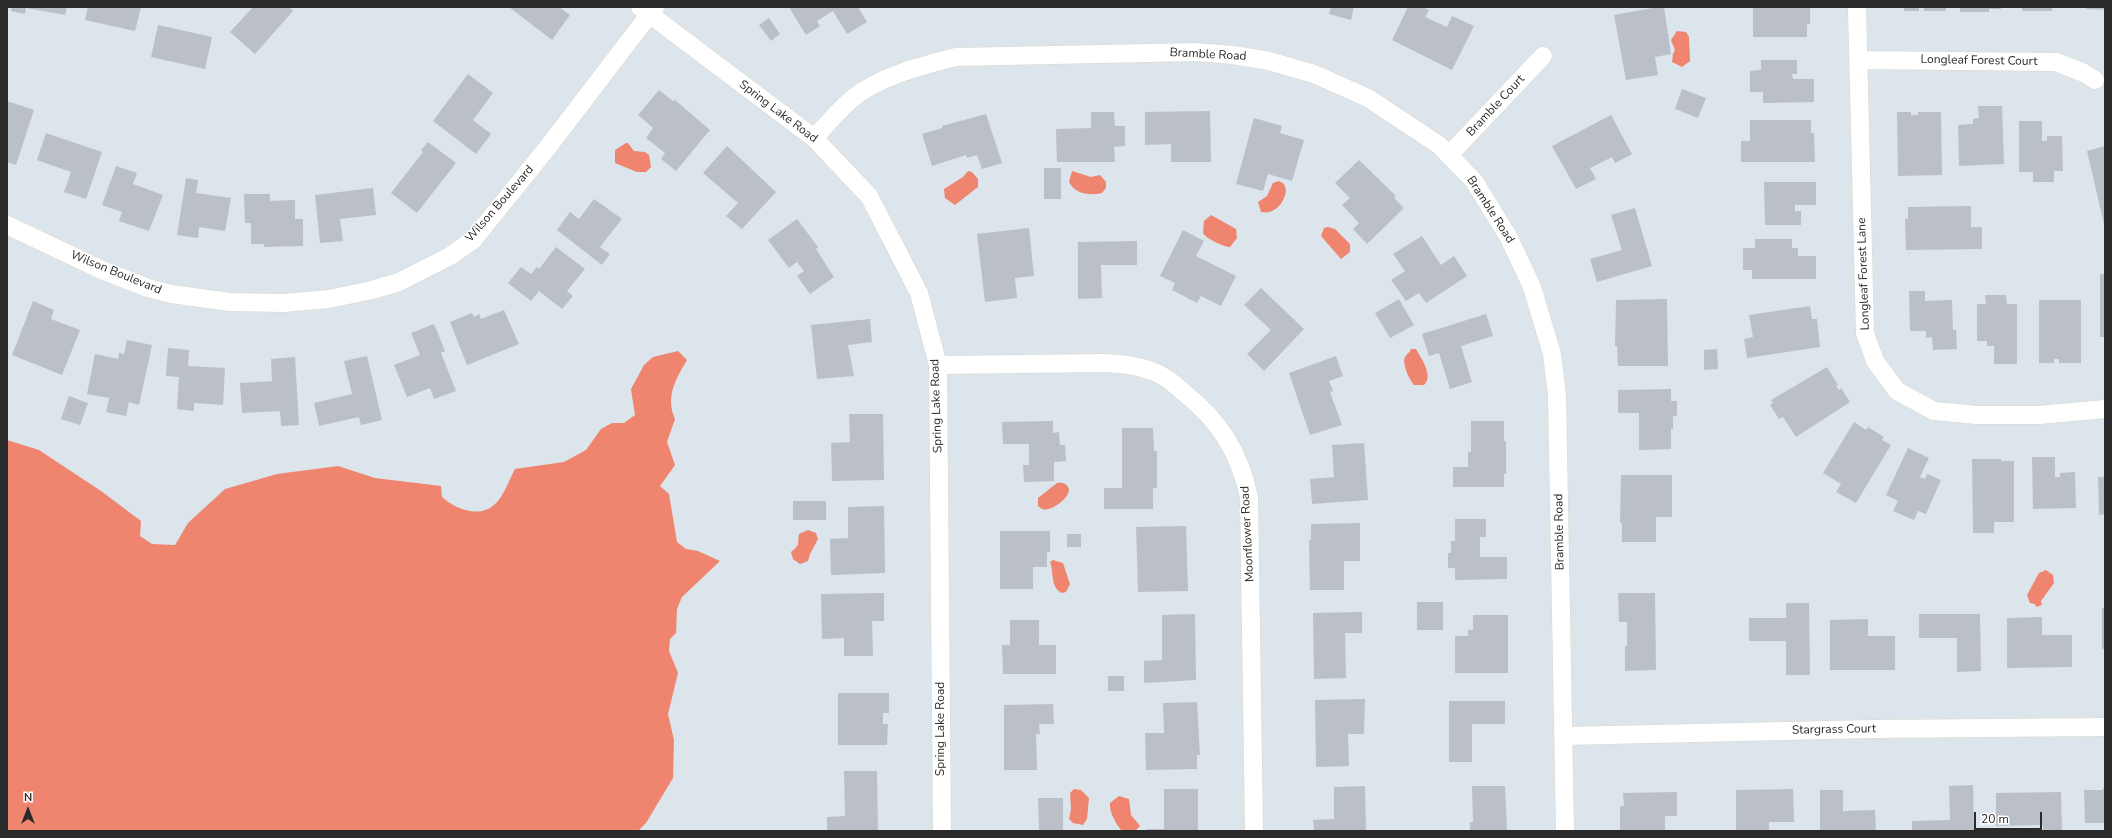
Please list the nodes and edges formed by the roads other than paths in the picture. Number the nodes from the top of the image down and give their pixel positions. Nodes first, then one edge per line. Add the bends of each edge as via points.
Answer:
1 (1857, 7) edge
2 (648, 9) edge
3 (1543, 56) dead end
4 (1858, 60) junction
5 (2095, 80) dead end
6 (814, 138) junction
7 (1449, 155) junction
8 (7, 225) edge
9 (938, 365) junction
10 (2105, 409) edge
11 (2105, 727) edge
12 (1564, 736) junction
13 (942, 831) edge
14 (1254, 831) edge
15 (1565, 831) edge

1 - 4 street, Longleaf Forest Lane
2 - 6 street, Spring Lake Road
2 - 8 street, Wilson Boulevard via 539,159 473,240 450,256 399,282 329,299 283,303 230,302 171,294 104,271
3 - 7 street, Bramble Court
4 - 5 street, Longleaf Forest Court via 2056,62
4 - 10 street, Longleaf Forest Lane via 1865,333 1875,361 1897,391 1934,411 1977,415 2040,415
6 - 7 street, Bramble Road via 861,94 887,79 914,68 956,57 1196,52 1269,61 1314,74 1368,98 1439,145
6 - 9 street, Spring Lake Road via 869,196 889,232 919,293
7 - 12 street, Bramble Road via 1474,181 1509,238 1532,287 1552,354 1559,423
9 - 13 street, Spring Lake Road
9 - 14 street, Moonflower Road via 1104,363 1151,370 1165,377 1201,405 1226,436 1244,475 1249,497
11 - 12 street, Stargrass Court
12 - 15 street, Bramble Road

